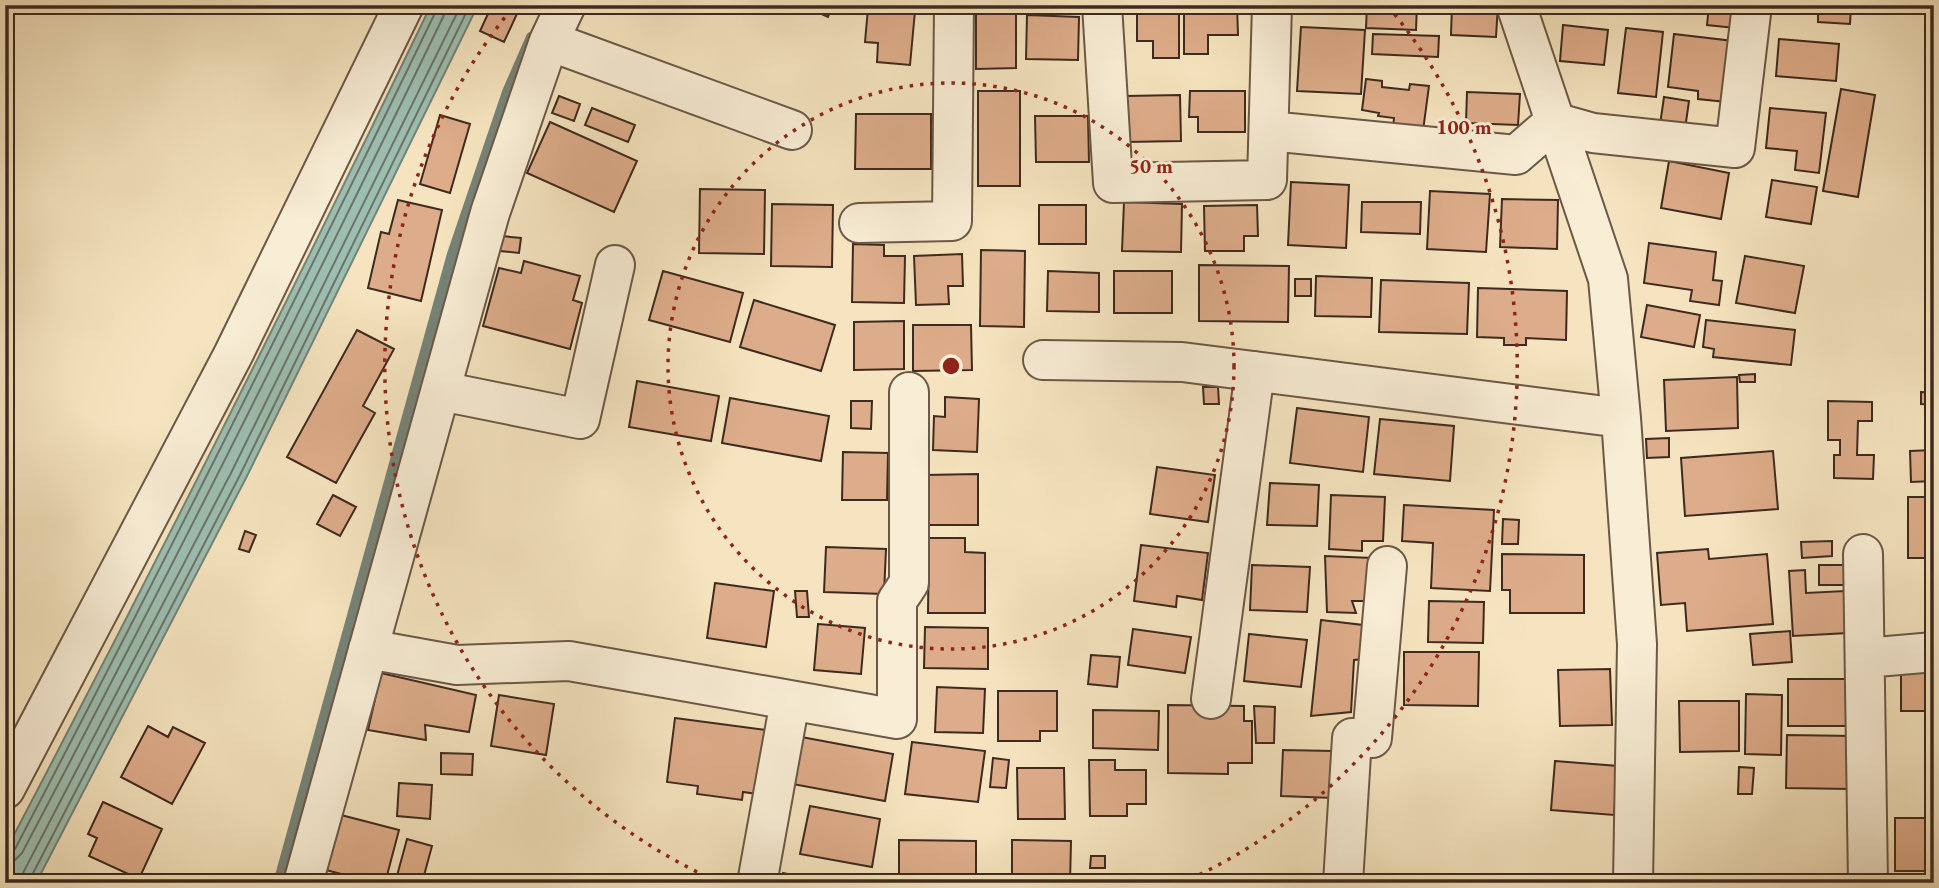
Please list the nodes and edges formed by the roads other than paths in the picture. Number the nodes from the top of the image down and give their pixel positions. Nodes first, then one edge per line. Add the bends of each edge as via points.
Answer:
1 (404, 5) edge
2 (566, 5) edge
3 (954, 5) edge
4 (1102, 5) edge
5 (1272, 5) edge
6 (1516, 5) edge
7 (1752, 5) edge
8 (549, 41) junction
9 (1555, 122) junction
10 (792, 130) dead end
11 (1269, 131) junction
12 (859, 223) dead end
13 (615, 265) dead end
14 (1043, 360) dead end
15 (1255, 371) junction
16 (441, 391) junction
17 (909, 392) dead end
18 (1621, 418) junction
19 (1863, 554) dead end
20 (1387, 566) dead end
21 (368, 649) junction
22 (1934, 652) edge
23 (1865, 658) junction
24 (1211, 699) dead end
25 (790, 701) junction
26 (5, 789) edge
27 (303, 883) edge
28 (757, 883) edge
29 (1343, 883) edge
30 (1633, 883) edge
31 (1868, 883) edge

1 - 26 street via 233,355
2 - 8 street
3 - 12 street via 952,221
4 - 11 street via 1113,183 1268,180
5 - 11 street
6 - 9 street
7 - 9 street via 1735,148 1593,133
8 - 10 street
8 - 16 street via 490,213
9 - 11 street via 1516,155
9 - 18 street via 1608,279
13 - 16 street via 580,419
14 - 15 street via 1182,362
15 - 18 street
15 - 24 street
16 - 21 street
17 - 25 street via 909,583 897,601 897,719
18 - 30 street via 1637,644
19 - 23 street
20 - 29 street via 1372,738 1352,738
21 - 25 street via 457,666 569,661
21 - 27 street
22 - 23 street
23 - 31 street
25 - 28 street

